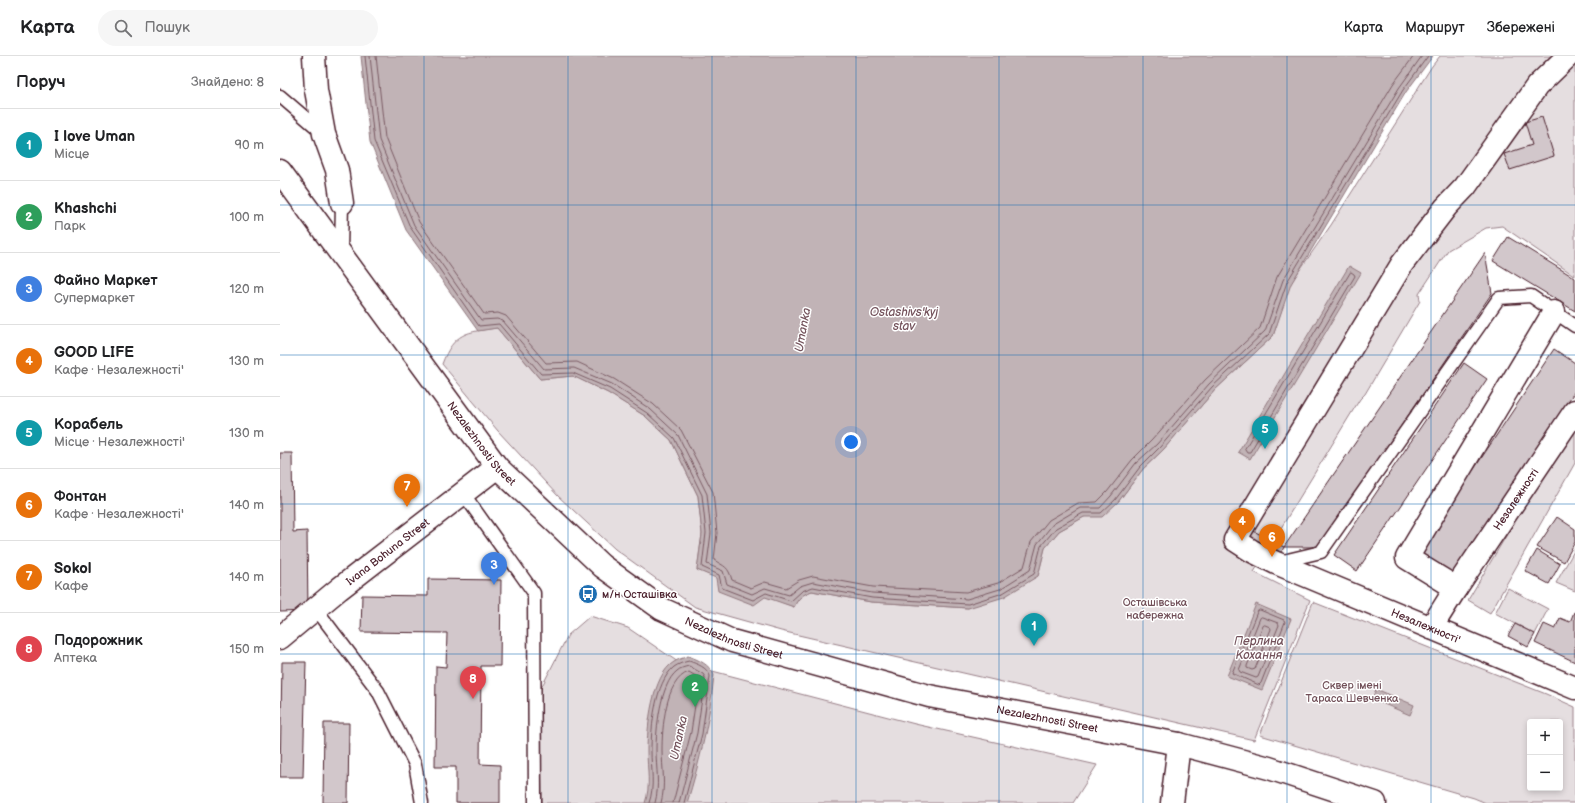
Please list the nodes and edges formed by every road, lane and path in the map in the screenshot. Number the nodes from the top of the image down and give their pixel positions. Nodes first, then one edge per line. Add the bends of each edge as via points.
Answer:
1 (314, 56) edge
2 (1568, 56) edge
3 (280, 96) edge
4 (324, 134) junction
5 (280, 171) edge
6 (342, 203) joint
7 (341, 253) junction
8 (1554, 312) junction
9 (1575, 326) edge
10 (1575, 411) edge
11 (497, 467) junction
12 (463, 493) junction
13 (1276, 563) junction
14 (1456, 588) junction
15 (316, 609) junction
16 (1431, 628) junction
17 (280, 638) edge
18 (1575, 688) edge
19 (1179, 744) junction
20 (422, 803) edge
21 (535, 803) edge
22 (1172, 803) edge
23 (1375, 803) edge

1 - 4 street via 316,90
2 - 13 street, Незалежності' via 1537,86 1465,187 1446,207 1402,264 1235,540
3 - 4 lane
4 - 6 street via 337,170
5 - 7 street, Nezalezhnosti Street
6 - 7 lane
7 - 11 street, Nezalezhnosti Street
8 - 9 lane
8 - 13 lane via 1531,296 1498,298 1321,552
8 - 14 street via 1407,558
10 - 14 street, Незалежності
11 - 12 street, Ivana Bohuna Street
11 - 19 street, Nezalezhnosti Street via 602,566 662,609 732,640 929,696
12 - 15 street, Ivana Bohuna Street
12 - 21 lane via 534,593
13 - 16 street, Незалежності'
14 - 16 street, Незалежності
15 - 17 street, Ivana Bohuna Street
15 - 20 lane via 378,691 415,764
16 - 18 street, Незалежності'
19 - 22 street
19 - 23 street, Nezalezhnosti Street via 1269,768

